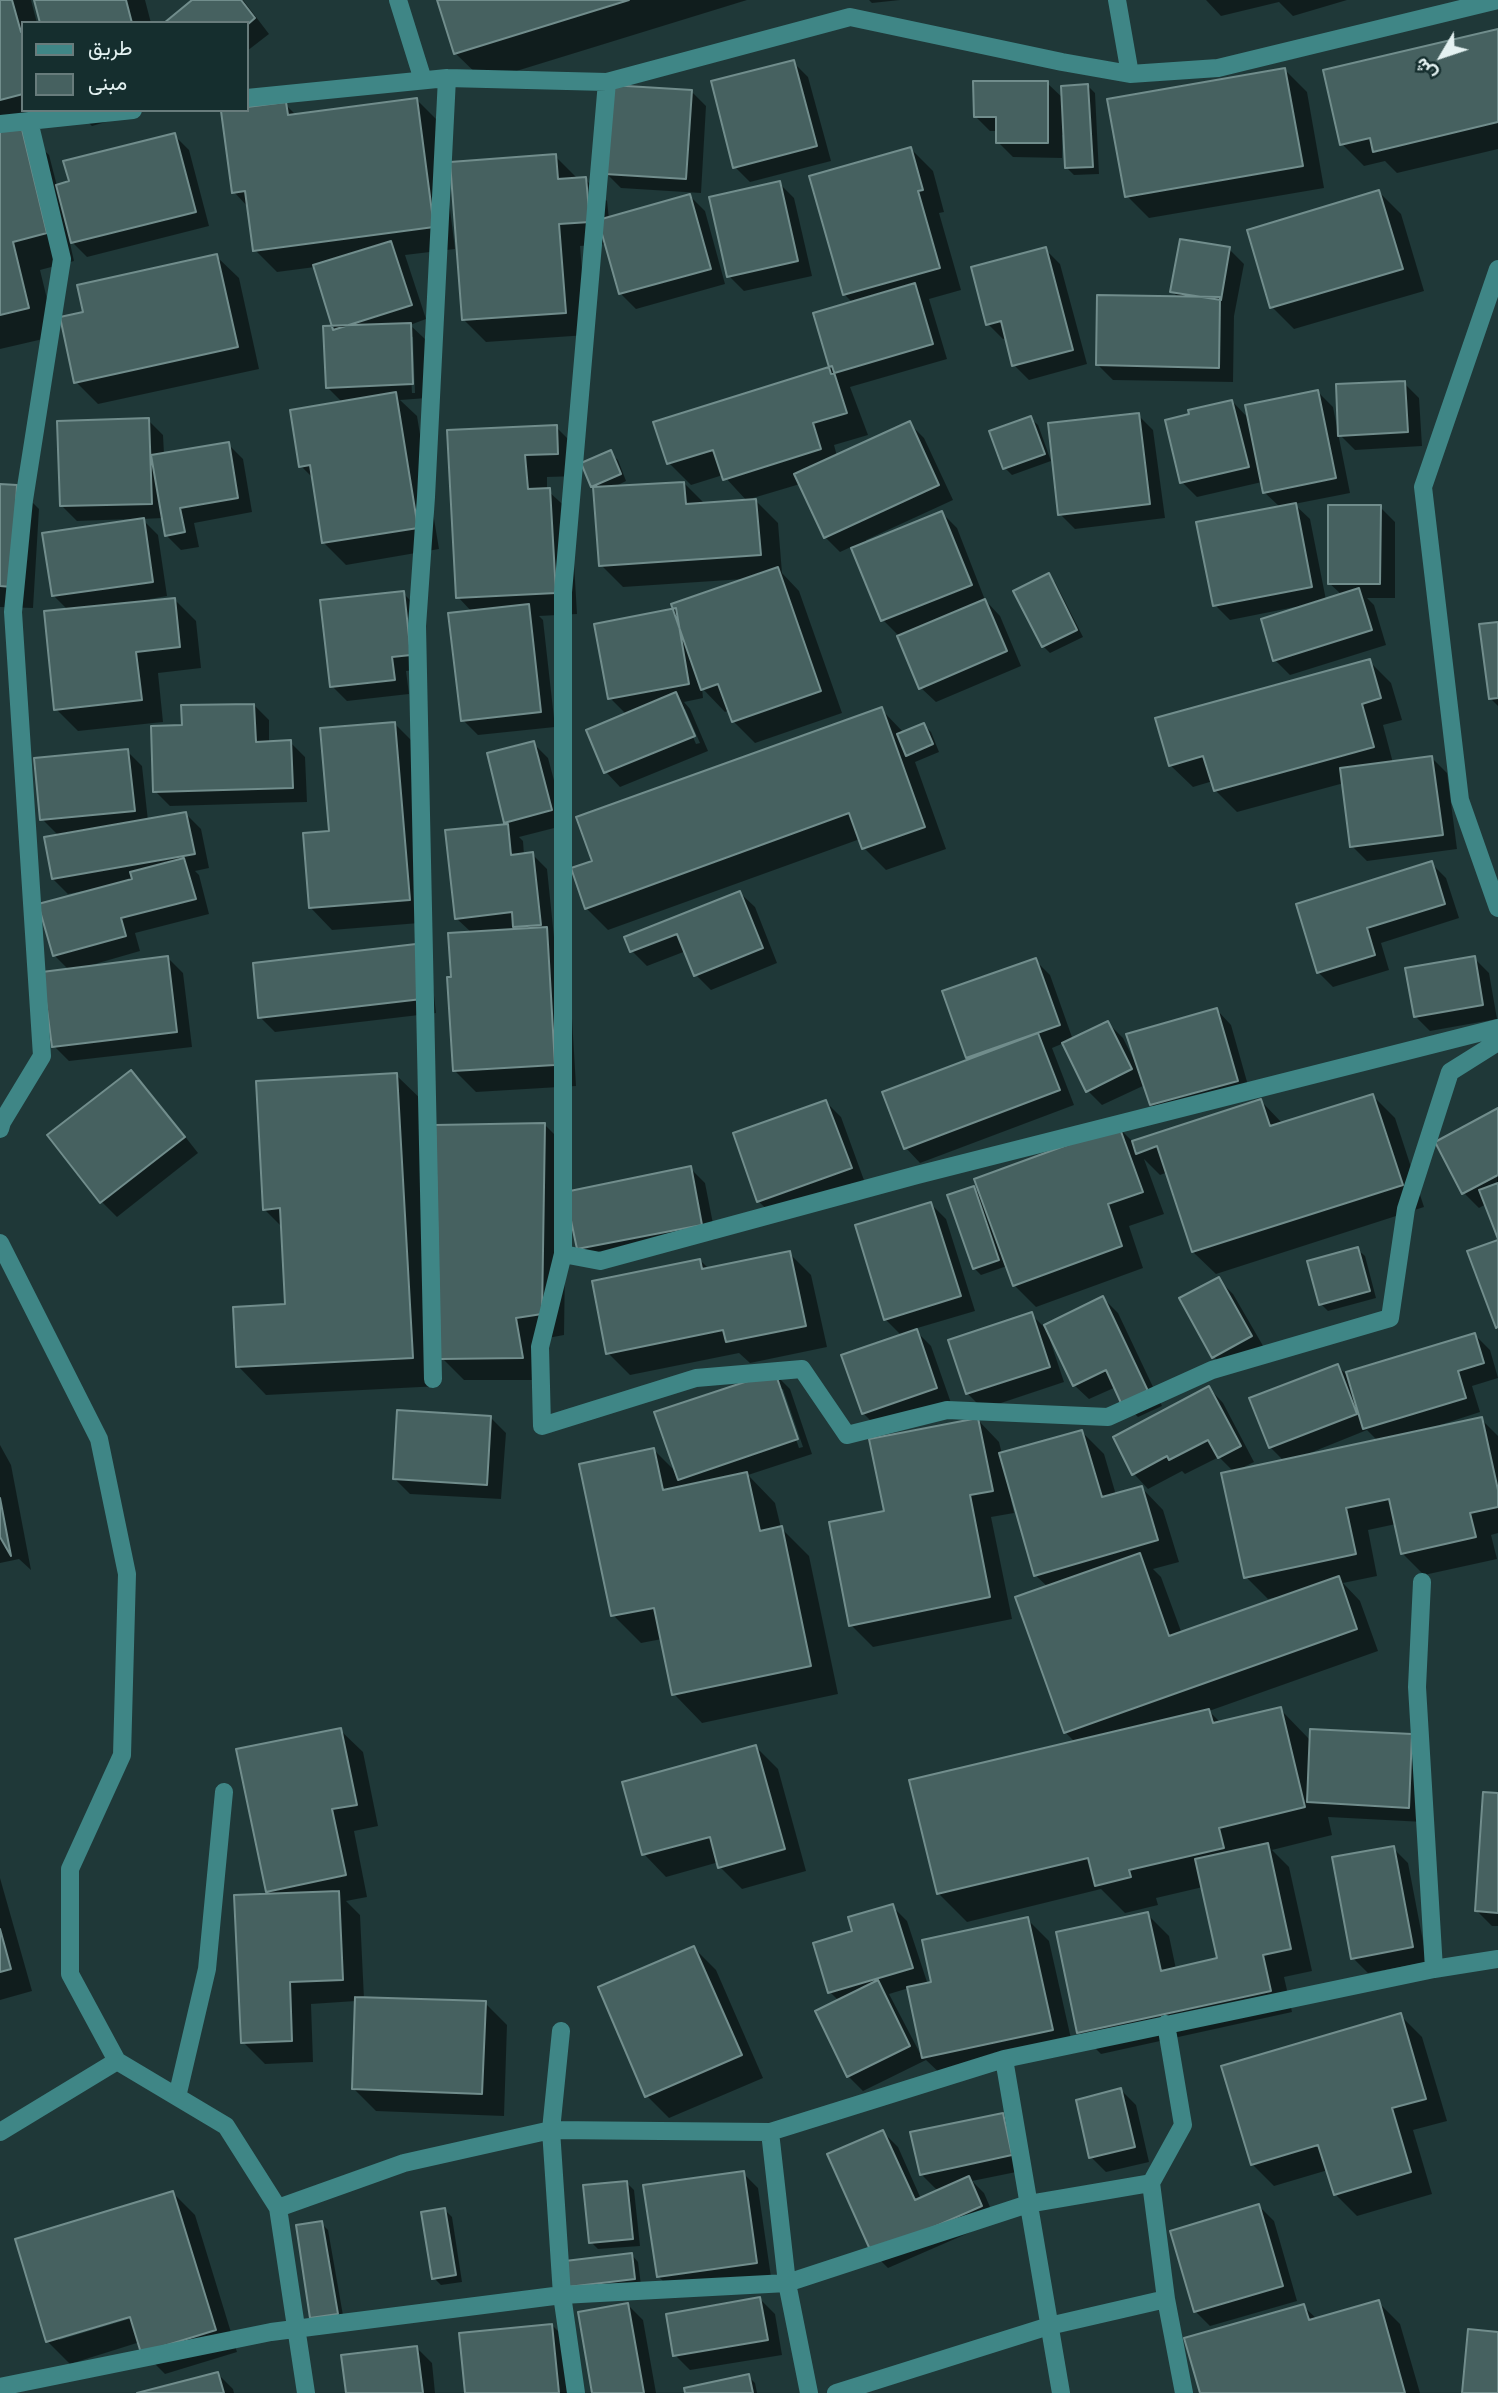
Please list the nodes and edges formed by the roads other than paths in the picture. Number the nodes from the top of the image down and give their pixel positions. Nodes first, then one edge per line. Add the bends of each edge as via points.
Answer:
1 (398, 0) edge
2 (1117, 0) edge
3 (1498, 0) edge
4 (849, 8) edge
5 (1130, 74) junction
6 (447, 78) junction
7 (423, 80) junction
8 (607, 82) junction
9 (248, 98) edge
10 (114, 112) edge
11 (29, 121) junction
12 (0, 124) edge
13 (1498, 269) edge
14 (1498, 908) edge
15 (1498, 1028) edge
16 (1498, 1042) edge
17 (0, 1129) edge
18 (0, 1243) edge
19 (563, 1254) junction
20 (433, 1379) dead end
21 (1422, 1582) dead end
22 (224, 1792) dead end
23 (1498, 1959) edge
24 (1434, 1969) junction
25 (1166, 2024) junction
26 (562, 2031) dead end
27 (1004, 2059) junction
28 (117, 2061) junction
29 (177, 2097) junction
30 (551, 2130) junction
31 (0, 2132) edge
32 (770, 2132) junction
33 (1151, 2183) junction
34 (1028, 2204) junction
35 (278, 2208) junction
36 (787, 2283) junction
37 (562, 2295) junction
38 (1166, 2299) junction
39 (1049, 2326) junction
40 (295, 2329) junction
41 (4, 2389) edge
42 (306, 2393) edge
43 (576, 2393) edge
44 (809, 2393) edge
45 (836, 2393) edge
46 (1061, 2393) edge
47 (1184, 2393) edge

1 - 7 street
2 - 5 street
3 - 5 street via 1218,68
4 - 5 street via 1062,62
4 - 8 street
6 - 7 street
6 - 8 street
6 - 20 street via 417,626
7 - 9 street
8 - 19 street via 563,592
10 - 11 street
11 - 12 street
11 - 17 street via 62,259 24,500 13,612 42,1056
13 - 14 street via 1423,487 1460,800
15 - 19 street via 917,1175 600,1261
16 - 19 street via 1450,1072 1406,1209 1390,1318 1212,1370 1108,1417 947,1410 847,1435 802,1369 696,1378 542,1426 540,1347
18 - 28 street via 99,1439 127,1574 122,1755 71,1869 70,1975
21 - 24 street via 1417,1687
22 - 29 street via 207,1969
23 - 24 street
24 - 25 street
25 - 27 street
25 - 33 street via 1183,2125
26 - 30 street
27 - 32 street
27 - 34 street
28 - 29 street
28 - 31 street
29 - 35 street via 226,2126
30 - 32 street
30 - 35 street via 404,2163
30 - 37 street
32 - 36 street
33 - 34 street
33 - 38 street
34 - 36 street
34 - 39 street
35 - 40 street
36 - 37 street
36 - 44 street
37 - 40 street
37 - 43 street
38 - 39 street
38 - 47 street
39 - 45 street
39 - 46 street
40 - 41 street
40 - 42 street

